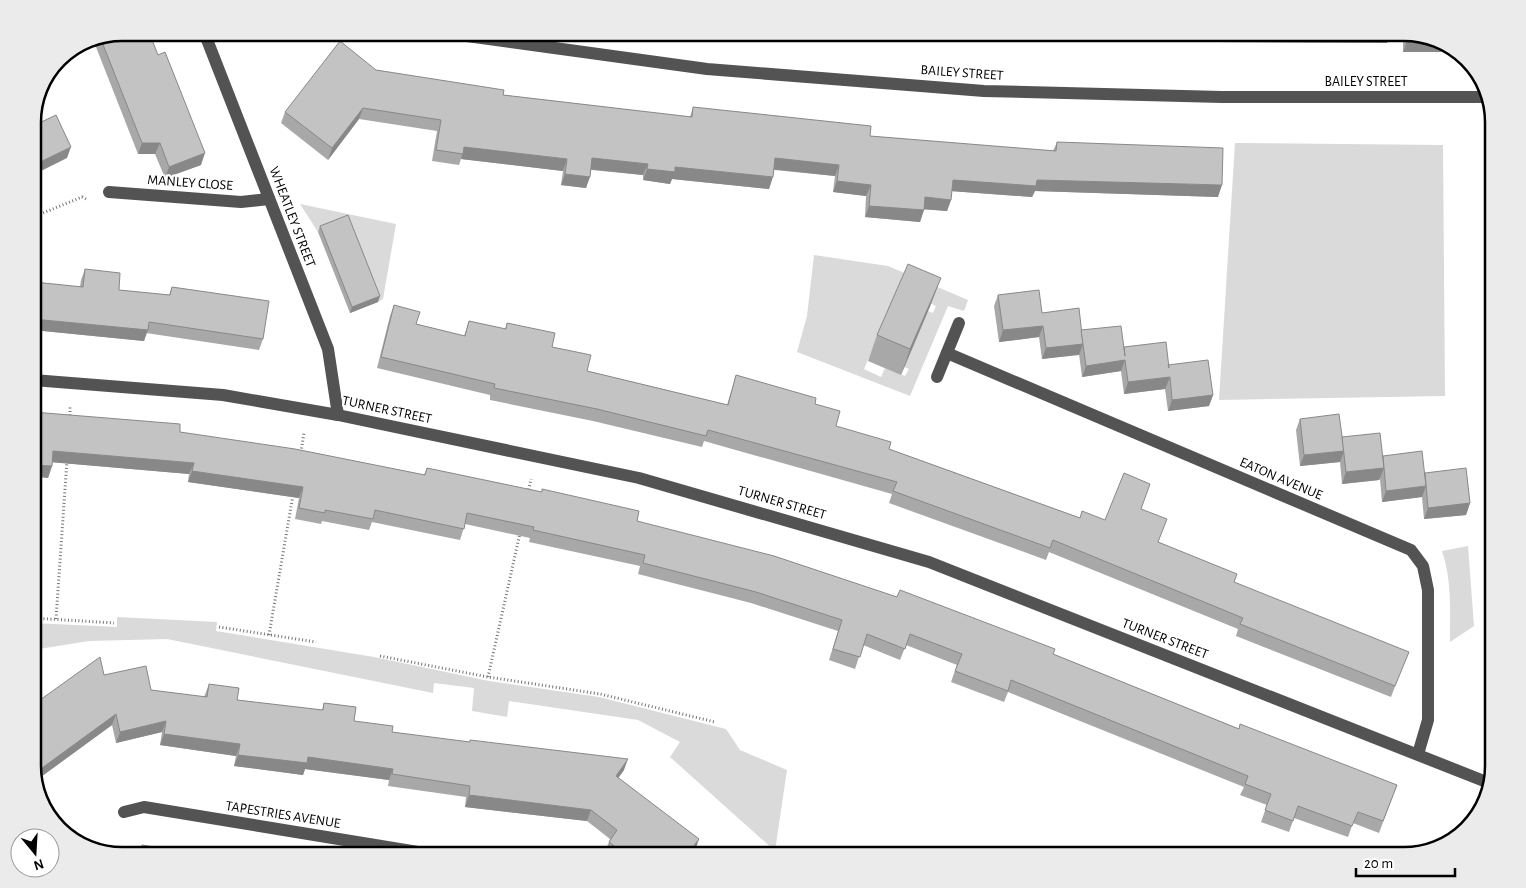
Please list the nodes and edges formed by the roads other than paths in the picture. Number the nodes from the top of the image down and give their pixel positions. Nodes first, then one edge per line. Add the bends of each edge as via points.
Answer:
1 (208, 41) edge
2 (503, 41) edge
3 (1480, 97) edge
4 (108, 192) dead end
5 (269, 199) junction
6 (959, 323) dead end
7 (947, 353) junction
8 (936, 378) dead end
9 (41, 381) edge
10 (338, 415) junction
11 (1418, 754) junction
12 (1483, 781) edge
13 (124, 812) dead end
14 (382, 847) edge

1 - 5 street, WHEATLEY STREET
2 - 3 street, BAILEY STREET via 707,69 984,91 1222,97
4 - 5 street, MANLEY CLOSE via 241,202
5 - 10 street, WHEATLEY STREET via 328,349
6 - 7 street
7 - 8 street
7 - 11 street, EATON AVENUE via 1411,550 1422,566 1428,590 1428,720
9 - 10 street, TURNER STREET via 223,395
10 - 11 street, TURNER STREET via 639,478 929,562
11 - 12 street, TURNER STREET
13 - 14 street, TAPESTRIES AVENUE via 144,807

